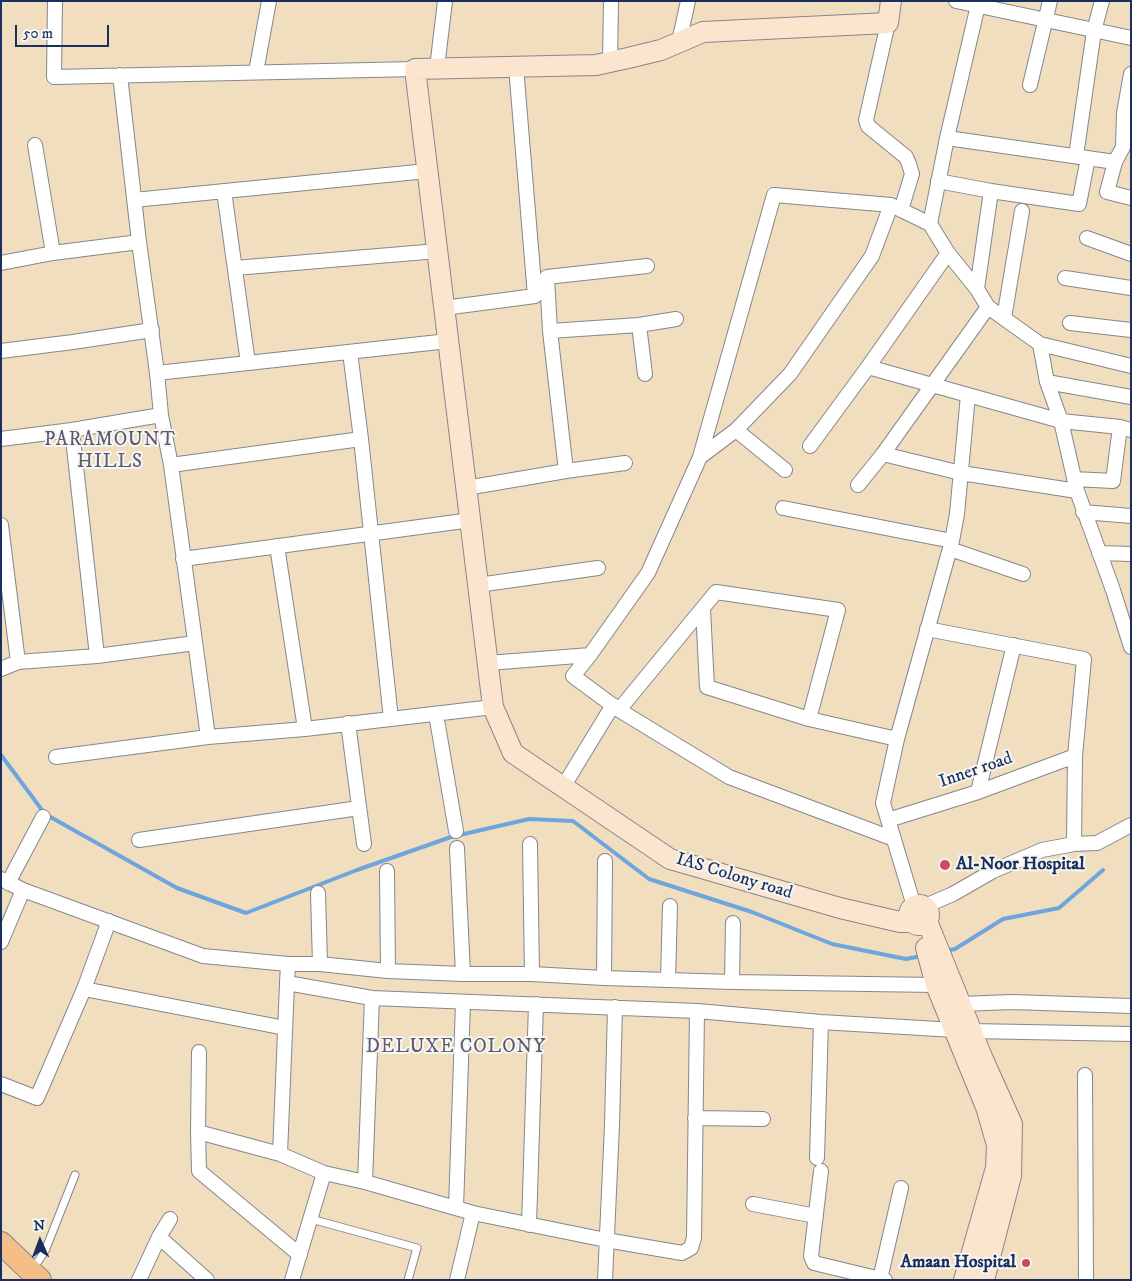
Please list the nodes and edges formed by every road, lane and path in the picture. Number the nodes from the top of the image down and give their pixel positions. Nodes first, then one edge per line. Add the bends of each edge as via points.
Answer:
1 (55, 1) edge
2 (269, 1) edge
3 (445, 1) edge
4 (611, 1) edge
5 (688, 1) edge
6 (891, 1) edge
7 (956, 1) edge
8 (1050, 1) edge
9 (1102, 1) edge
10 (978, 5) junction
11 (998, 5) edge
12 (1045, 20) junction
13 (888, 23) junction
14 (1094, 30) junction
15 (1131, 38) edge
16 (679, 42) junction
17 (610, 63) junction
18 (516, 67) junction
19 (437, 68) junction
20 (415, 69) junction
21 (256, 72) junction
22 (1131, 74) edge
23 (120, 75) junction
24 (1030, 85) dead end
25 (947, 138) junction
26 (35, 145) dead end
27 (1082, 157) junction
28 (1115, 162) junction
29 (427, 171) junction
30 (938, 180) junction
31 (224, 191) junction
32 (991, 191) junction
33 (1131, 198) edge
34 (134, 200) junction
35 (896, 207) junction
36 (1022, 211) dead end
37 (930, 224) junction
38 (1087, 238) dead end
39 (139, 242) junction
40 (438, 251) junction
41 (53, 253) junction
42 (948, 253) junction
43 (1131, 254) edge
44 (1, 263) edge
45 (647, 266) dead end
46 (235, 268) junction
47 (547, 277) junction
48 (1064, 278) dead end
49 (1131, 288) edge
50 (977, 289) junction
51 (535, 296) junction
52 (988, 307) junction
53 (444, 308) junction
54 (1004, 318) junction
55 (676, 319) dead end
56 (1070, 323) dead end
57 (639, 325) junction
58 (152, 330) junction
59 (1131, 330) edge
60 (550, 331) junction
61 (448, 341) junction
62 (1040, 344) junction
63 (1, 351) edge
64 (350, 352) junction
65 (248, 363) junction
66 (1131, 366) edge
67 (868, 367) junction
68 (157, 373) junction
69 (645, 374) dead end
70 (1046, 382) junction
71 (932, 385) junction
72 (968, 396) junction
73 (1131, 398) edge
74 (161, 415) junction
75 (1060, 421) junction
76 (1126, 428) edge
77 (72, 430) junction
78 (736, 430) junction
79 (1, 439) edge
80 (361, 439) junction
81 (810, 446) dead end
82 (883, 454) junction
83 (700, 456) junction
84 (625, 463) dead end
85 (171, 465) junction
86 (785, 470) dead end
87 (566, 471) junction
88 (961, 473) junction
89 (858, 485) dead end
90 (1076, 485) junction
91 (466, 488) junction
92 (783, 508) dead end
93 (1083, 512) junction
94 (1131, 516) edge
95 (470, 520) junction
96 (1, 525) edge
97 (371, 534) junction
98 (951, 545) junction
99 (277, 546) junction
100 (1099, 553) junction
101 (1131, 554) edge
102 (183, 559) junction
103 (598, 568) dead end
104 (1023, 574) dead end
105 (478, 585) junction
106 (6, 595) edge
107 (703, 609) junction
108 (927, 629) junction
109 (195, 643) junction
110 (1014, 645) junction
111 (1131, 647) edge
112 (590, 655) junction
113 (97, 656) junction
114 (18, 662) junction
115 (488, 663) junction
116 (1, 669) edge
117 (616, 707) junction
118 (493, 708) junction
119 (436, 714) junction
120 (391, 719) junction
121 (809, 719) junction
122 (348, 723) junction
123 (305, 729) junction
124 (208, 737) junction
125 (897, 739) junction
126 (1076, 756) junction
127 (56, 757) dead end
128 (563, 787) junction
129 (978, 792) junction
130 (359, 808) junction
131 (43, 817) dead end
132 (888, 820) junction
133 (1131, 825) edge
134 (456, 830) dead end
135 (139, 840) dead end
136 (894, 840) junction
137 (364, 844) dead end
138 (530, 844) dead end
139 (1074, 844) junction
140 (457, 848) dead end
141 (605, 861) dead end
142 (387, 870) dead end
143 (4, 881) edge
144 (23, 890) junction
145 (318, 893) dead end
146 (670, 906) dead end
147 (920, 916) junction
148 (109, 921) junction
149 (732, 923) dead end
150 (1, 942) edge
151 (934, 954) junction
152 (288, 964) junction
153 (320, 964) junction
154 (388, 972) junction
155 (463, 974) junction
156 (532, 974) junction
157 (604, 978) junction
158 (668, 980) junction
159 (732, 982) junction
160 (287, 983) junction
161 (936, 985) junction
162 (84, 989) junction
163 (372, 998) junction
164 (462, 1002) junction
165 (536, 1004) junction
166 (960, 1004) junction
167 (1131, 1006) edge
168 (615, 1007) junction
169 (697, 1011) junction
170 (820, 1022) junction
171 (285, 1028) junction
172 (963, 1031) junction
173 (1131, 1034) edge
174 (199, 1052) dead end
175 (1085, 1075) dead end
176 (1, 1084) edge
177 (695, 1118) junction
178 (763, 1119) dead end
179 (198, 1132) junction
180 (280, 1154) junction
181 (324, 1173) junction
182 (75, 1174) dead end
183 (366, 1182) junction
184 (901, 1188) dead end
185 (753, 1204) dead end
186 (456, 1208) junction
187 (474, 1213) junction
188 (816, 1216) junction
189 (170, 1219) dead end
190 (311, 1219) junction
191 (529, 1225) junction
192 (159, 1237) junction
193 (606, 1240) junction
194 (1, 1243) edge
195 (300, 1255) junction
196 (36, 1276) edge
197 (882, 1279) edge
198 (139, 1280) edge
199 (207, 1280) edge
200 (292, 1280) edge
201 (408, 1280) edge
202 (457, 1280) edge
203 (605, 1280) edge
204 (964, 1280) edge
205 (984, 1280) edge
206 (1086, 1280) edge

1 - 23 street via 54,77
2 - 21 street
3 - 19 street
4 - 17 street
5 - 16 street
6 - 13 street
7 - 10 street
8 - 12 street
9 - 14 street
10 - 11 street
10 - 25 street
11 - 12 street
12 - 14 street
12 - 24 street
13 - 16 street via 703,32
13 - 35 street via 866,120 868,126 906,157 909,164 912,174
14 - 15 street
14 - 27 street
16 - 17 street
17 - 18 street
18 - 19 street
18 - 51 street
19 - 20 street
20 - 21 street
20 - 29 street, IAS Colony road
21 - 23 street
22 - 28 street via 1122,147
23 - 34 street
25 - 27 street
25 - 30 street
26 - 41 street
27 - 28 street
27 - 32 street via 1079,204
28 - 33 street via 1107,192
29 - 31 street
29 - 40 street, IAS Colony road
30 - 32 street
30 - 37 street
31 - 34 street
31 - 46 street
32 - 50 street
34 - 39 street
35 - 37 street
35 - 78 street via 867,264 790,374
35 - 83 street via 774,195
36 - 54 street
37 - 42 street
38 - 43 street
39 - 41 street
39 - 58 street
40 - 46 street
40 - 53 street, IAS Colony road
41 - 44 street
42 - 50 street
42 - 67 street
45 - 47 street
46 - 65 street
47 - 51 street
47 - 60 street
48 - 49 street
50 - 52 street
51 - 53 street
52 - 54 street
52 - 71 street
53 - 61 street, IAS Colony road
54 - 62 street
55 - 57 street
56 - 59 street
57 - 60 street
57 - 69 street
58 - 63 street
58 - 68 street
60 - 87 street
61 - 64 street
61 - 91 street, IAS Colony road
62 - 66 street
62 - 70 street
64 - 65 street
64 - 80 street
65 - 68 street
67 - 71 street
67 - 81 street
68 - 74 street
70 - 73 street
70 - 75 street
71 - 72 street
71 - 82 street
72 - 75 street
72 - 88 street
74 - 77 street
74 - 85 street
75 - 76 street
75 - 90 street
76 - 90 street via 1113,481
77 - 79 street
77 - 113 street
78 - 83 street
78 - 86 street
80 - 85 street
80 - 97 street
82 - 88 street
82 - 89 street
83 - 112 street via 648,573
84 - 87 street
85 - 102 street
87 - 91 street
88 - 90 street
88 - 98 street via 958,514
90 - 93 street
91 - 95 street, IAS Colony road
92 - 98 street
93 - 94 street
93 - 100 street
95 - 97 street
95 - 105 street, IAS Colony road
96 - 106 street
97 - 99 street
97 - 120 street
98 - 104 street
98 - 108 street
99 - 102 street
99 - 123 street
100 - 101 street
100 - 111 street
102 - 109 street
103 - 105 street
105 - 115 street, IAS Colony road
106 - 114 street
107 - 117 street
107 - 121 street via 707,687
107 - 121 street via 716,592 838,610
108 - 110 street
108 - 125 street
109 - 113 street
109 - 124 street
110 - 126 street via 1084,659
110 - 129 street
112 - 115 street
112 - 117 street via 572,676
113 - 114 street
114 - 116 street
115 - 118 street, IAS Colony road
117 - 128 street
117 - 136 street via 729,777
118 - 119 street
118 - 128 street, IAS Colony road via 512,753
119 - 120 street
119 - 134 street
120 - 122 street
121 - 125 street
122 - 123 street
122 - 130 street
123 - 124 street
124 - 127 street
125 - 132 street via 883,803
126 - 129 street, Inner road
126 - 139 street
128 - 147 street, IAS Colony road via 670,859 900,922
129 - 132 street, Inner road
130 - 135 street
130 - 137 street
131 - 143 street
132 - 136 street
133 - 139 street via 1096,843
136 - 147 street
138 - 156 street
139 - 147 street via 1042,850 993,871
140 - 155 street
141 - 157 street
142 - 154 street
143 - 144 street
144 - 148 street
144 - 150 street
145 - 153 street
146 - 158 street
147 - 151 street
148 - 152 street via 203,956
148 - 162 street
149 - 159 street
151 - 161 street
151 - 166 street
152 - 153 street
152 - 160 street
153 - 154 street
154 - 155 street
155 - 156 street
156 - 157 street
157 - 158 street
158 - 159 street
159 - 161 street
160 - 163 street
160 - 171 street
161 - 172 street
162 - 171 street
162 - 176 street via 37,1098
163 - 164 street
163 - 183 street
164 - 165 street
164 - 186 street
165 - 168 street
165 - 191 street
166 - 167 street via 1012,1002
166 - 172 street
168 - 169 street
168 - 193 street
169 - 170 street
169 - 177 street
170 - 172 street
170 - 188 street
171 - 180 street
172 - 173 street
172 - 204 street via 996,1146 996,1168
172 - 205 street via 1012,1124 1011,1176
174 - 179 street
175 - 206 street
177 - 178 street
177 - 193 street via 694,1238 691,1248 682,1253
179 - 180 street
179 - 195 street via 200,1172
180 - 181 street
181 - 183 street
181 - 190 street
182 - 196 lane
183 - 186 street
184 - 197 street
185 - 188 street
186 - 187 street
187 - 191 street
187 - 202 street
188 - 197 street via 811,1256 814,1263
189 - 192 street
190 - 195 street
190 - 201 lane via 418,1248
191 - 193 street
192 - 198 street
192 - 199 street
193 - 203 street
194 - 196 main road
195 - 200 street

